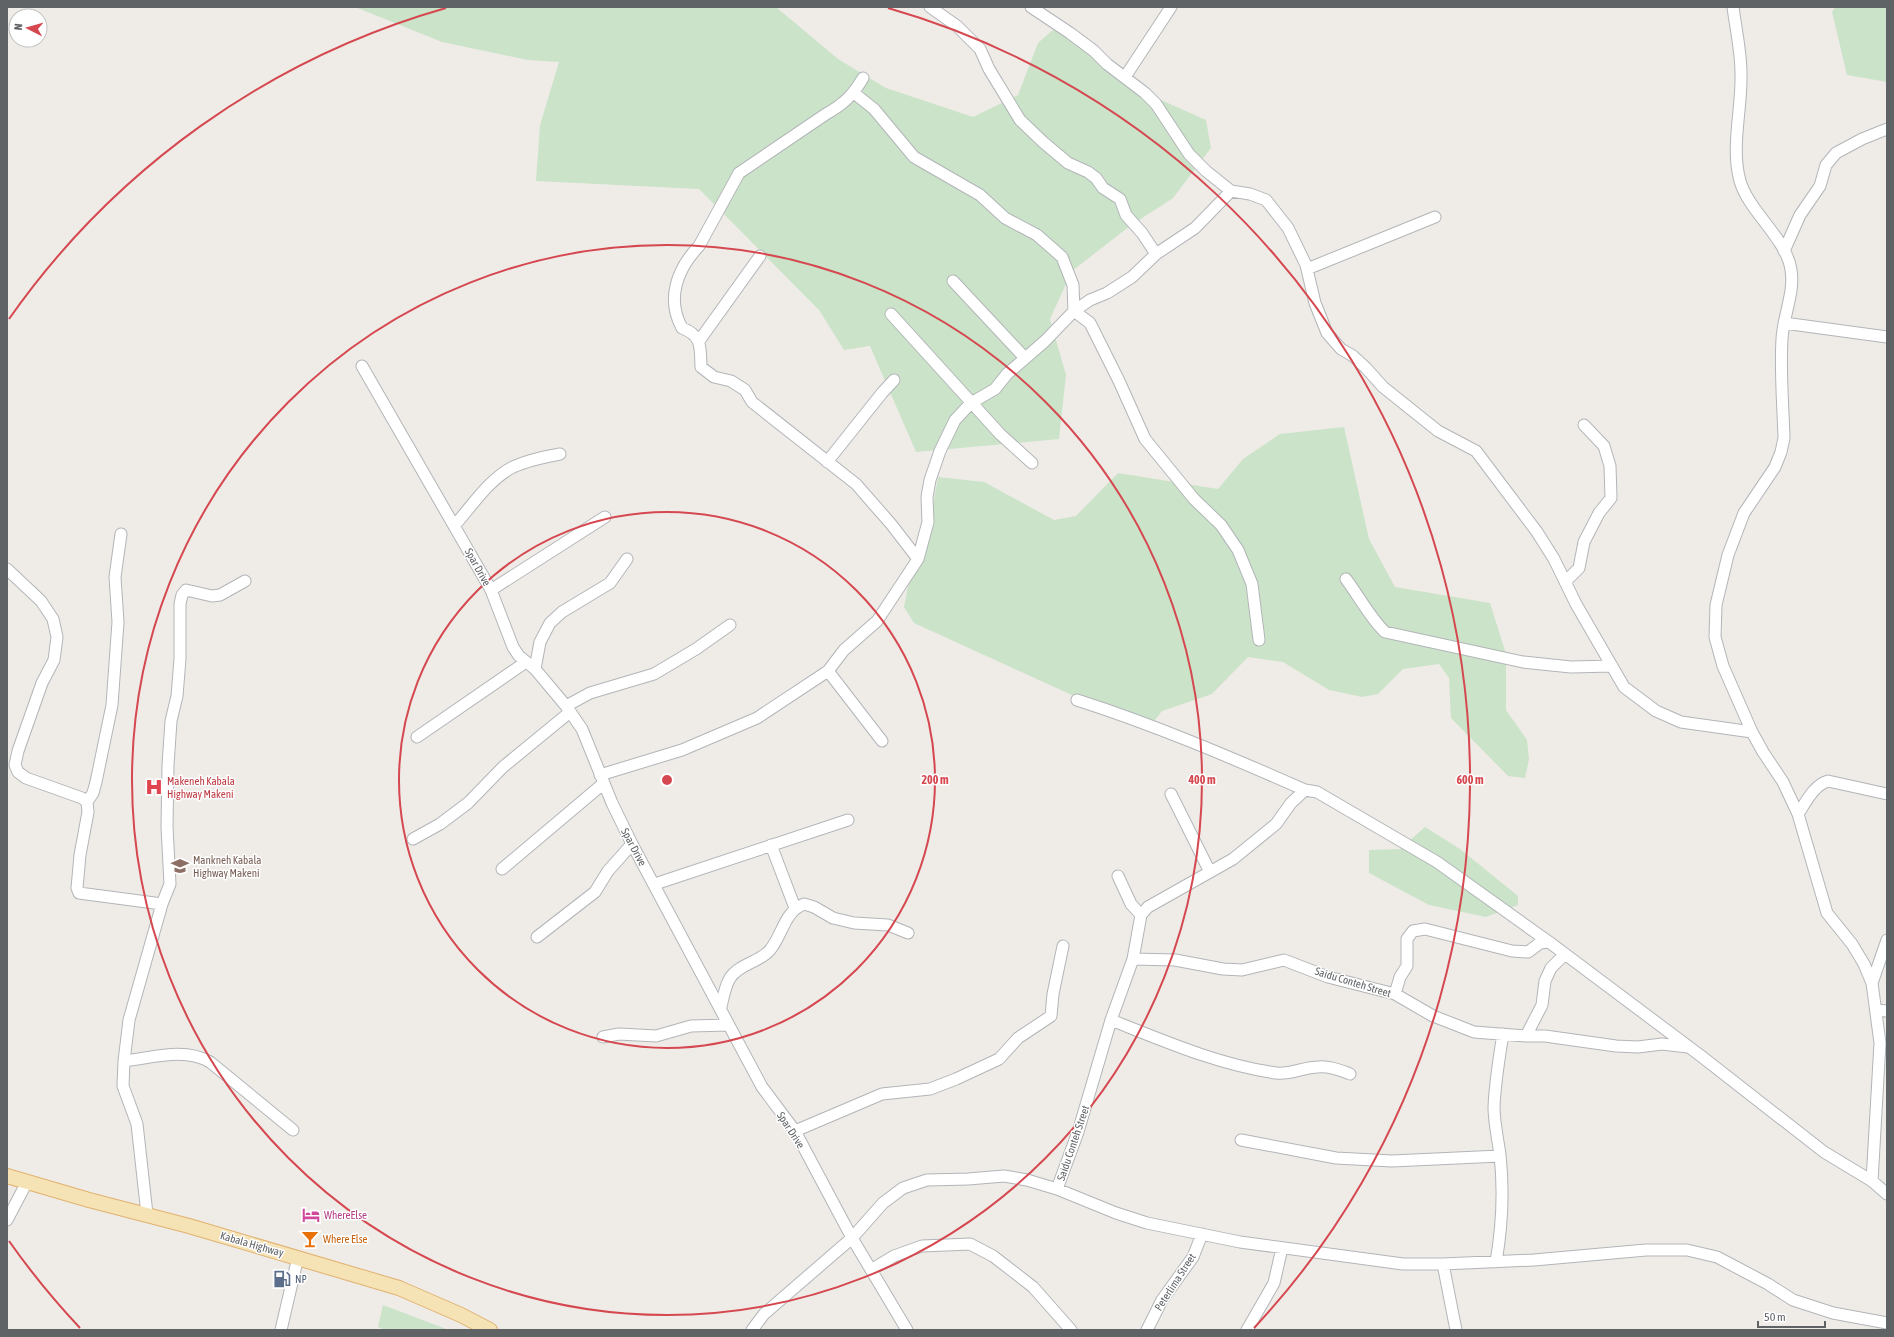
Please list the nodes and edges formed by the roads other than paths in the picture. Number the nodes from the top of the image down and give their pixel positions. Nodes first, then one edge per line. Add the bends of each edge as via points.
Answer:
1 (930, 7) edge
2 (1031, 7) edge
3 (1172, 7) edge
4 (1733, 7) edge
5 (1125, 77) junction
6 (863, 78) dead end
7 (854, 94) junction
8 (1887, 129) edge
9 (1218, 181) junction
10 (1231, 191) junction
11 (1216, 207) junction
12 (1435, 217) dead end
13 (1784, 251) junction
14 (1156, 254) junction
15 (760, 256) dead end
16 (1307, 268) junction
17 (953, 281) dead end
18 (1074, 312) junction
19 (891, 314) dead end
20 (1784, 323) junction
21 (1887, 337) edge
22 (699, 341) junction
23 (1025, 358) junction
24 (362, 366) dead end
25 (894, 380) dead end
26 (971, 403) junction
27 (1584, 425) dead end
28 (560, 454) dead end
29 (827, 462) junction
30 (1032, 463) dead end
31 (605, 517) dead end
32 (454, 526) junction
33 (121, 534) dead end
34 (918, 559) junction
35 (627, 560) dead end
36 (7, 569) edge
37 (1346, 579) dead end
38 (245, 581) dead end
39 (1565, 582) junction
40 (491, 590) junction
41 (730, 626) dead end
42 (1259, 640) dead end
43 (530, 666) junction
44 (1612, 666) junction
45 (828, 671) junction
46 (1077, 700) dead end
47 (568, 709) junction
48 (1752, 732) junction
49 (417, 737) dead end
50 (882, 741) dead end
51 (602, 779) junction
52 (1305, 790) junction
53 (1171, 794) dead end
54 (1887, 794) edge
55 (87, 802) junction
56 (1798, 814) junction
57 (848, 820) dead end
58 (413, 839) dead end
59 (632, 844) junction
60 (771, 845) junction
61 (502, 869) dead end
62 (1210, 872) junction
63 (1118, 876) dead end
64 (655, 884) junction
65 (162, 904) junction
66 (795, 908) junction
67 (1141, 915) junction
68 (908, 933) dead end
69 (537, 937) dead end
70 (1887, 940) edge
71 (1549, 942) junction
72 (1063, 946) dead end
73 (1565, 954) junction
74 (1133, 959) junction
75 (1872, 983) junction
76 (1395, 994) junction
77 (721, 1007) junction
78 (1882, 1010) edge
79 (1111, 1020) junction
80 (729, 1025) junction
81 (1503, 1034) junction
82 (1526, 1036) junction
83 (603, 1037) dead end
84 (1690, 1048) junction
85 (124, 1061) junction
86 (1350, 1074) dead end
87 (293, 1130) dead end
88 (795, 1132) junction
89 (1242, 1140) dead end
90 (1500, 1156) junction
91 (7, 1176) edge
92 (1872, 1181) junction
93 (27, 1182) junction
94 (1057, 1189) junction
95 (1887, 1194) edge
96 (147, 1214) junction
97 (7, 1220) edge
98 (1202, 1234) junction
99 (852, 1238) junction
100 (1282, 1248) junction
101 (298, 1257) junction
102 (1496, 1262) junction
103 (1443, 1264) junction
104 (871, 1270) junction
105 (1887, 1323) edge
106 (281, 1330) edge
107 (490, 1330) edge
108 (752, 1330) edge
109 (907, 1330) edge
110 (1071, 1330) edge
111 (1147, 1330) edge
112 (1247, 1330) edge
113 (1456, 1330) edge

1 - 14 street via 957,26 980,49 1005,98 1026,126 1068,163 1088,172 1103,188 1120,199 1126,215
2 - 5 street via 1070,33
3 - 5 street
4 - 13 street via 1741,79 1737,170 1747,198
5 - 9 street via 1156,104 1189,154
6 - 7 street
7 - 18 street via 874,109 914,157 980,195 1005,218 1037,235 1062,257 1073,285
7 - 22 street via 841,106 739,172 699,246 689,256 678,276 675,308 677,319 682,328 692,332
8 - 13 street via 1836,153 1826,165 1820,186 1800,215
9 - 10 street
9 - 11 street
10 - 11 street
10 - 16 street via 1266,200 1288,228
11 - 14 street via 1195,228
12 - 16 street
13 - 20 street via 1792,271 1792,281
14 - 18 street via 1132,277 1107,293 1090,300
15 - 22 street
16 - 39 street via 1315,303 1333,341 1353,356 1383,387 1438,431 1476,451 1537,532
17 - 23 street
18 - 23 street via 1045,342
18 - 42 street via 1090,323 1120,381 1145,439 1194,499 1221,525 1238,550 1252,584
19 - 26 street
20 - 21 street
20 - 48 street via 1784,438 1781,452 1769,477 1744,513 1728,555 1716,605 1714,627 1723,666
22 - 29 street via 701,367 714,377 731,381 745,390 752,402
23 - 26 street via 995,389
24 - 32 street, Spar Drive
25 - 29 street
26 - 30 street
26 - 34 street via 955,420 930,480 927,497 928,522
27 - 39 street via 1604,446 1610,466 1611,498 1599,513 1584,542 1579,568
28 - 32 street via 512,468 486,488
29 - 34 street via 856,484
31 - 40 street
32 - 40 street, Spar Drive
33 - 55 street via 115,576 118,622 112,705 96,782
34 - 45 street via 877,621 844,650
35 - 43 street via 610,583 562,612 550,623
36 - 55 street via 41,601 53,619 58,637 54,660 42,683 15,765 18,772 26,778
37 - 44 street via 1375,623 1384,632 1523,662 1571,667
38 - 65 street via 220,595 212,596 186,590 182,595 179,682 168,765 167,827 170,884
39 - 44 street
40 - 43 street, Spar Drive via 513,647
41 - 47 street via 654,674 590,693
43 - 47 street, Spar Drive
43 - 49 street
44 - 48 street via 1624,687 1656,711 1681,722
45 - 50 street
45 - 51 street via 757,718 682,750
46 - 52 street via 1198,743
47 - 51 street, Spar Drive via 582,730
47 - 58 street via 503,767 468,803 440,824
48 - 56 street via 1783,782
51 - 59 street, Spar Drive
51 - 61 street
52 - 62 street via 1291,803 1276,824 1233,859
52 - 71 street via 1317,792 1437,862
53 - 62 street
54 - 56 street via 1828,781 1817,787
55 - 65 street via 88,812 77,888 79,893
56 - 75 street via 1828,913 1852,944
57 - 60 street
59 - 64 street, Spar Drive
59 - 69 street via 608,871 595,892
60 - 64 street
60 - 66 street
62 - 67 street via 1148,907
63 - 67 street via 1132,904
64 - 77 street, Spar Drive
65 - 85 street via 130,1020
66 - 68 street via 804,904 833,918 888,926
66 - 77 street via 770,950 730,977
67 - 74 street
70 - 75 street
71 - 73 street
71 - 76 street via 1540,943 1528,952 1512,951 1425,929 1413,931 1407,939 1407,966 1400,977
72 - 88 street via 1051,1016 1018,1038 999,1059 930,1089 882,1094
73 - 82 street via 1551,968 1542,1005
73 - 84 street
74 - 76 street, Saidu Conteh Street via 1175,960 1242,970 1284,960 1328,977
74 - 79 street, Saidu Conteh Street
75 - 78 street
76 - 81 street, Saidu Conteh Street via 1433,1016 1455,1025 1474,1032
77 - 80 street, Spar Drive
78 - 92 street
79 - 86 street via 1178,1046 1258,1069 1278,1073 1317,1067 1332,1068
79 - 94 street, Saidu Conteh Street via 1078,1132
80 - 83 street via 691,1026 656,1036 619,1034
80 - 88 street, Spar Drive via 762,1087
81 - 82 street, Saidu Conteh Street
81 - 90 street via 1494,1108
82 - 84 street, Saidu Conteh Street via 1546,1036 1616,1046 1662,1044
84 - 92 street via 1824,1152
85 - 87 street via 184,1054 199,1056 210,1062
85 - 96 street via 123,1086 137,1124
88 - 99 street, Spar Drive
89 - 90 street via 1336,1158 1392,1161
90 - 102 street via 1502,1198
91 - 93 main road, Kabala Highway
92 - 95 street
93 - 96 main road, Kabala Highway
93 - 97 street
94 - 98 street via 1147,1223
94 - 99 street via 1004,1176 927,1180 903,1188 883,1202
96 - 101 main road, Kabala Highway
98 - 100 street
98 - 111 street, Peterlima Street via 1193,1257 1162,1300
99 - 104 street, Spar Drive
99 - 108 street via 764,1314
100 - 103 street via 1396,1263
100 - 112 street via 1274,1283
101 - 106 street
101 - 107 main road, Kabala Highway via 399,1288
102 - 103 street
102 - 105 street via 1646,1250 1687,1250 1717,1258 1800,1302 1834,1313
103 - 113 street
104 - 109 street, Spar Drive
104 - 110 street via 894,1256 922,1246 970,1244 993,1256 1033,1287

